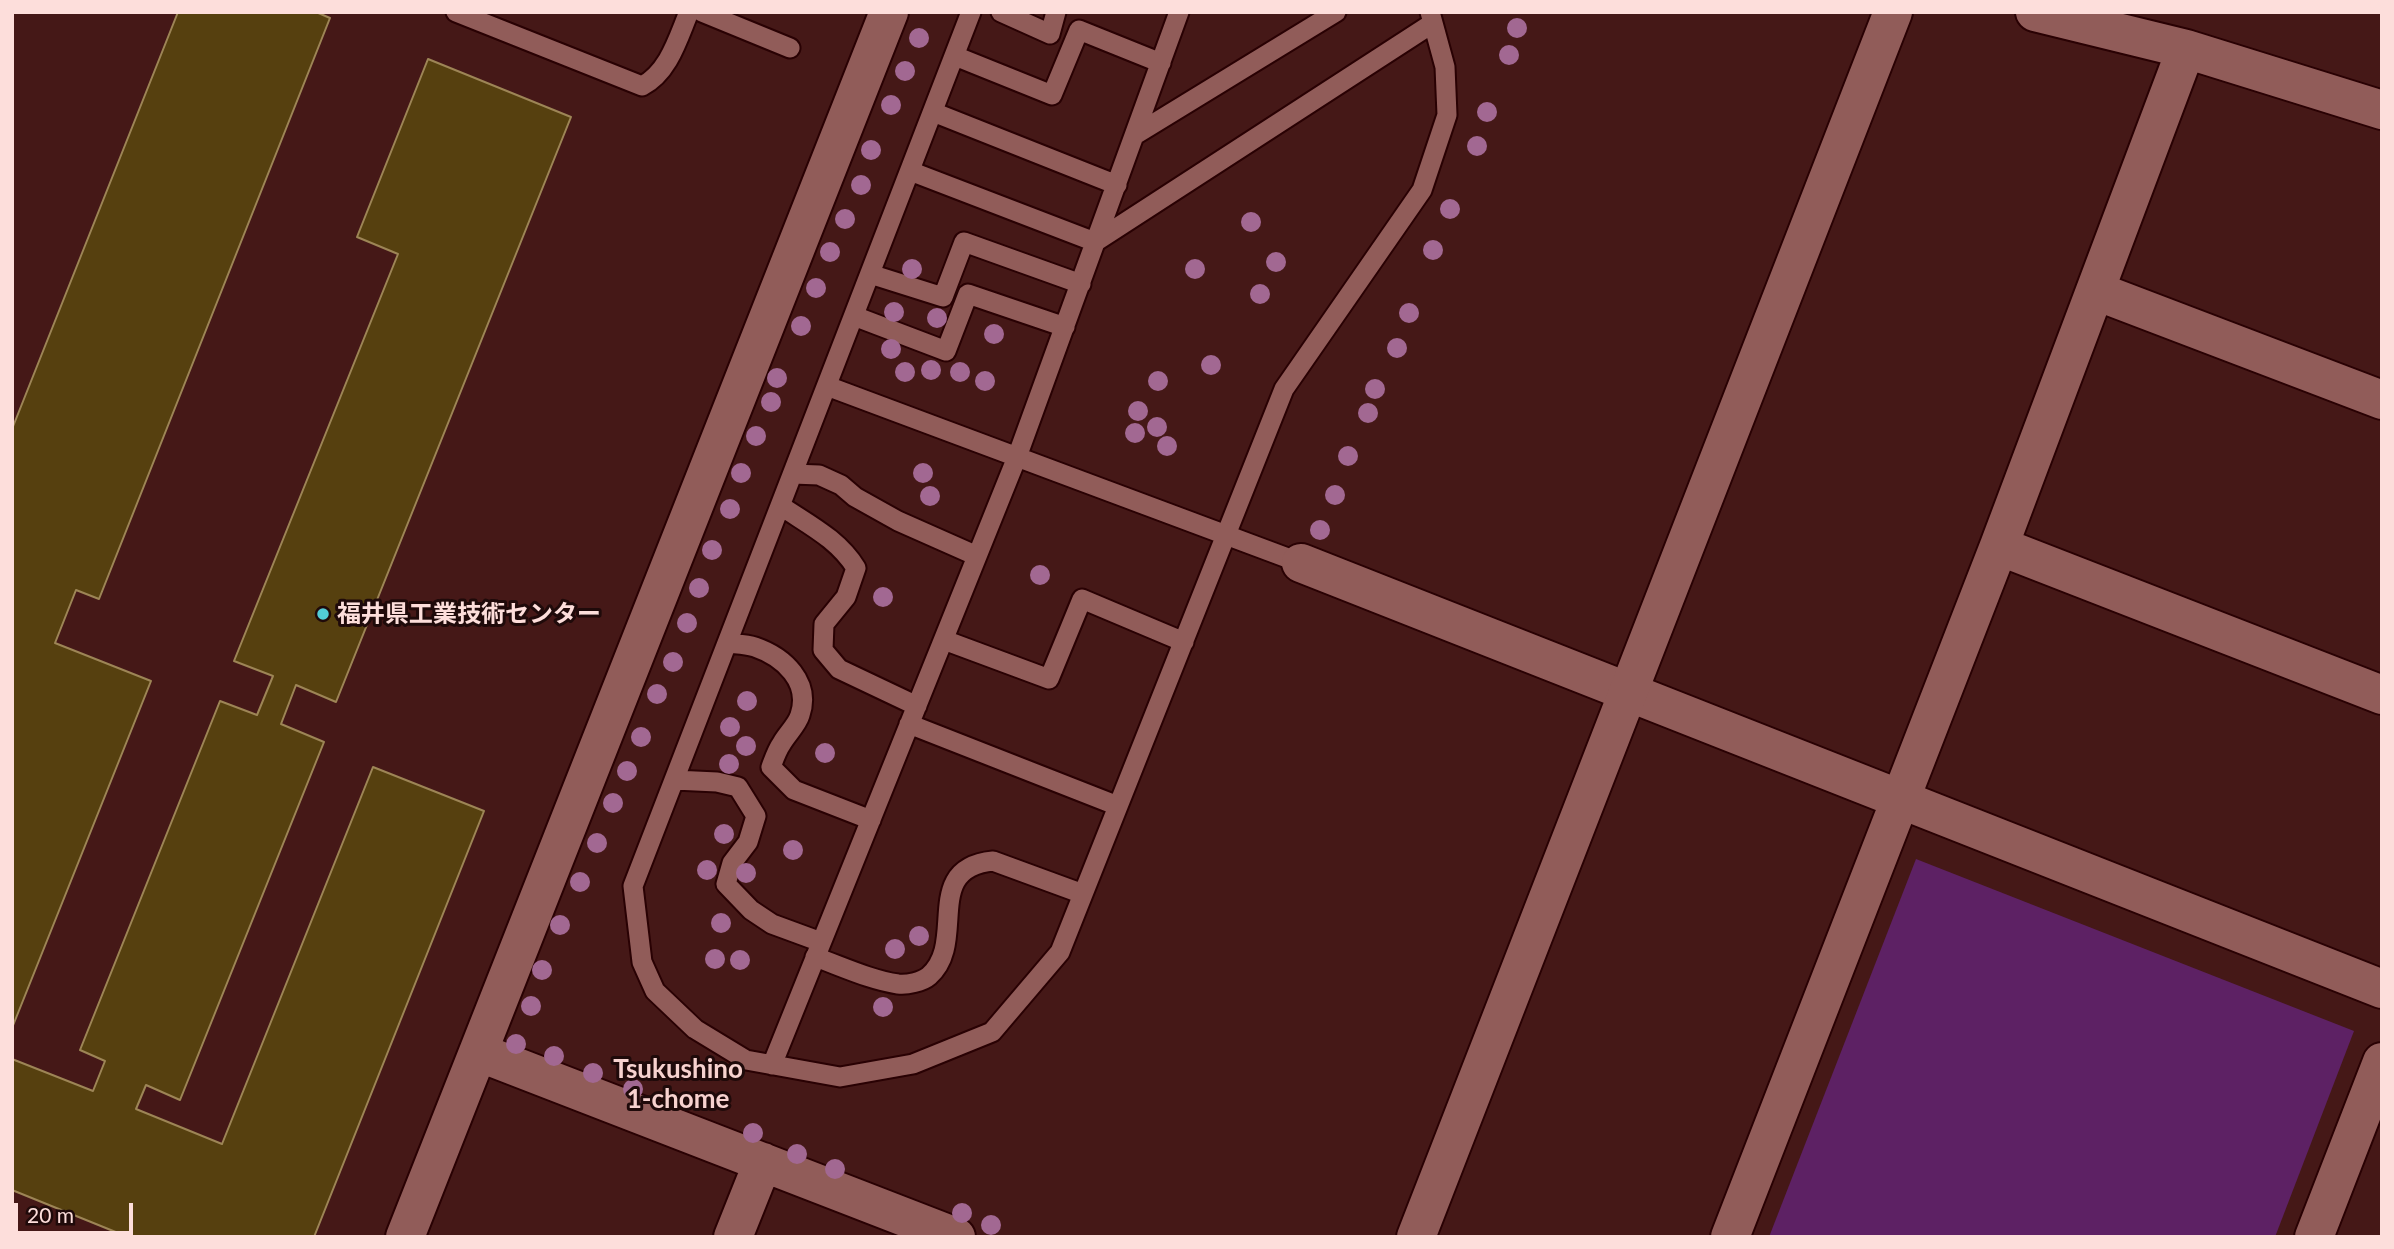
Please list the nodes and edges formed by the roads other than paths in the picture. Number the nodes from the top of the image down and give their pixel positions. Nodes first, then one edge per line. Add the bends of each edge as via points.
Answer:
1 (456, 12) edge
2 (689, 12) edge
3 (702, 12) edge
4 (889, 12) edge
5 (971, 12) edge
6 (1001, 12) edge
7 (1056, 12) edge
8 (1336, 12) edge
9 (1893, 12) edge
10 (2035, 12) edge
11 (1177, 13) edge
12 (1432, 17) edge
13 (790, 48) dead end
14 (2186, 49) junction
15 (955, 56) junction
16 (1161, 63) junction
17 (2382, 110) edge
18 (933, 112) junction
19 (1135, 135) junction
20 (910, 171) junction
21 (1117, 185) junction
22 (1096, 242) junction
23 (870, 274) junction
24 (1081, 284) junction
25 (2096, 291) junction
26 (854, 316) junction
27 (1065, 327) junction
28 (827, 386) junction
29 (2382, 400) edge
30 (1017, 457) junction
31 (793, 474) junction
32 (780, 506) junction
33 (1226, 535) junction
34 (1999, 546) junction
35 (977, 556) junction
36 (1301, 563) joint
37 (944, 640) junction
38 (1184, 642) junction
39 (728, 643) junction
40 (1629, 693) junction
41 (2382, 695) edge
42 (913, 715) junction
43 (674, 780) junction
44 (1900, 800) junction
45 (1118, 806) junction
46 (871, 820) junction
47 (1083, 894) junction
48 (818, 950) junction
49 (2382, 989) edge
50 (478, 1052) junction
51 (2382, 1062) edge
52 (772, 1065) junction
53 (762, 1162) junction
54 (405, 1237) edge
55 (733, 1237) edge
56 (956, 1237) edge
57 (1416, 1237) edge
58 (1730, 1237) edge
59 (2314, 1237) edge

1 - 2 lane via 642,86 669,61
3 - 13 lane
4 - 50 street
5 - 15 lane
6 - 7 lane via 1050,34
8 - 19 lane
9 - 40 street
10 - 14 street
11 - 16 lane
12 - 22 lane
12 - 33 lane via 1445,67 1447,115 1422,190 1284,389
14 - 17 street
14 - 25 street
15 - 16 lane via 1052,95 1079,30
15 - 18 lane
16 - 19 lane
18 - 20 lane
18 - 21 lane
19 - 21 lane
20 - 22 lane
20 - 23 lane
21 - 22 lane
22 - 24 lane
23 - 24 lane via 943,297 964,242
23 - 26 lane
24 - 27 lane
25 - 29 street
25 - 34 street
26 - 27 lane via 946,351 968,294
26 - 28 lane
27 - 30 lane
28 - 30 lane
28 - 31 lane
30 - 33 lane
30 - 35 lane
31 - 32 lane
31 - 35 lane via 819,475 898,521
32 - 39 lane
32 - 42 lane via 826,535 856,568 846,597 824,624 823,650 839,669
33 - 36 lane
33 - 38 lane
34 - 41 street
34 - 44 street
35 - 37 lane
36 - 40 street
37 - 38 lane via 1049,679 1082,599
37 - 42 lane
38 - 45 lane
39 - 43 lane
39 - 46 lane via 752,645 778,657 803,690 799,719 780,745 771,768 794,790
40 - 44 street
40 - 57 street
42 - 45 lane
42 - 46 lane
43 - 48 lane via 738,788 756,816 726,884 751,910
43 - 52 lane via 633,886 642,962 654,991 695,1029 746,1060
44 - 49 street
44 - 58 street
45 - 47 lane
46 - 48 lane
47 - 48 lane via 993,861 979,863 958,876 948,900 945,951 924,980 900,984
47 - 52 lane via 1060,952 992,1032 913,1064 840,1077
48 - 52 lane
50 - 53 street
50 - 54 street
51 - 59 street
53 - 55 street
53 - 56 street

